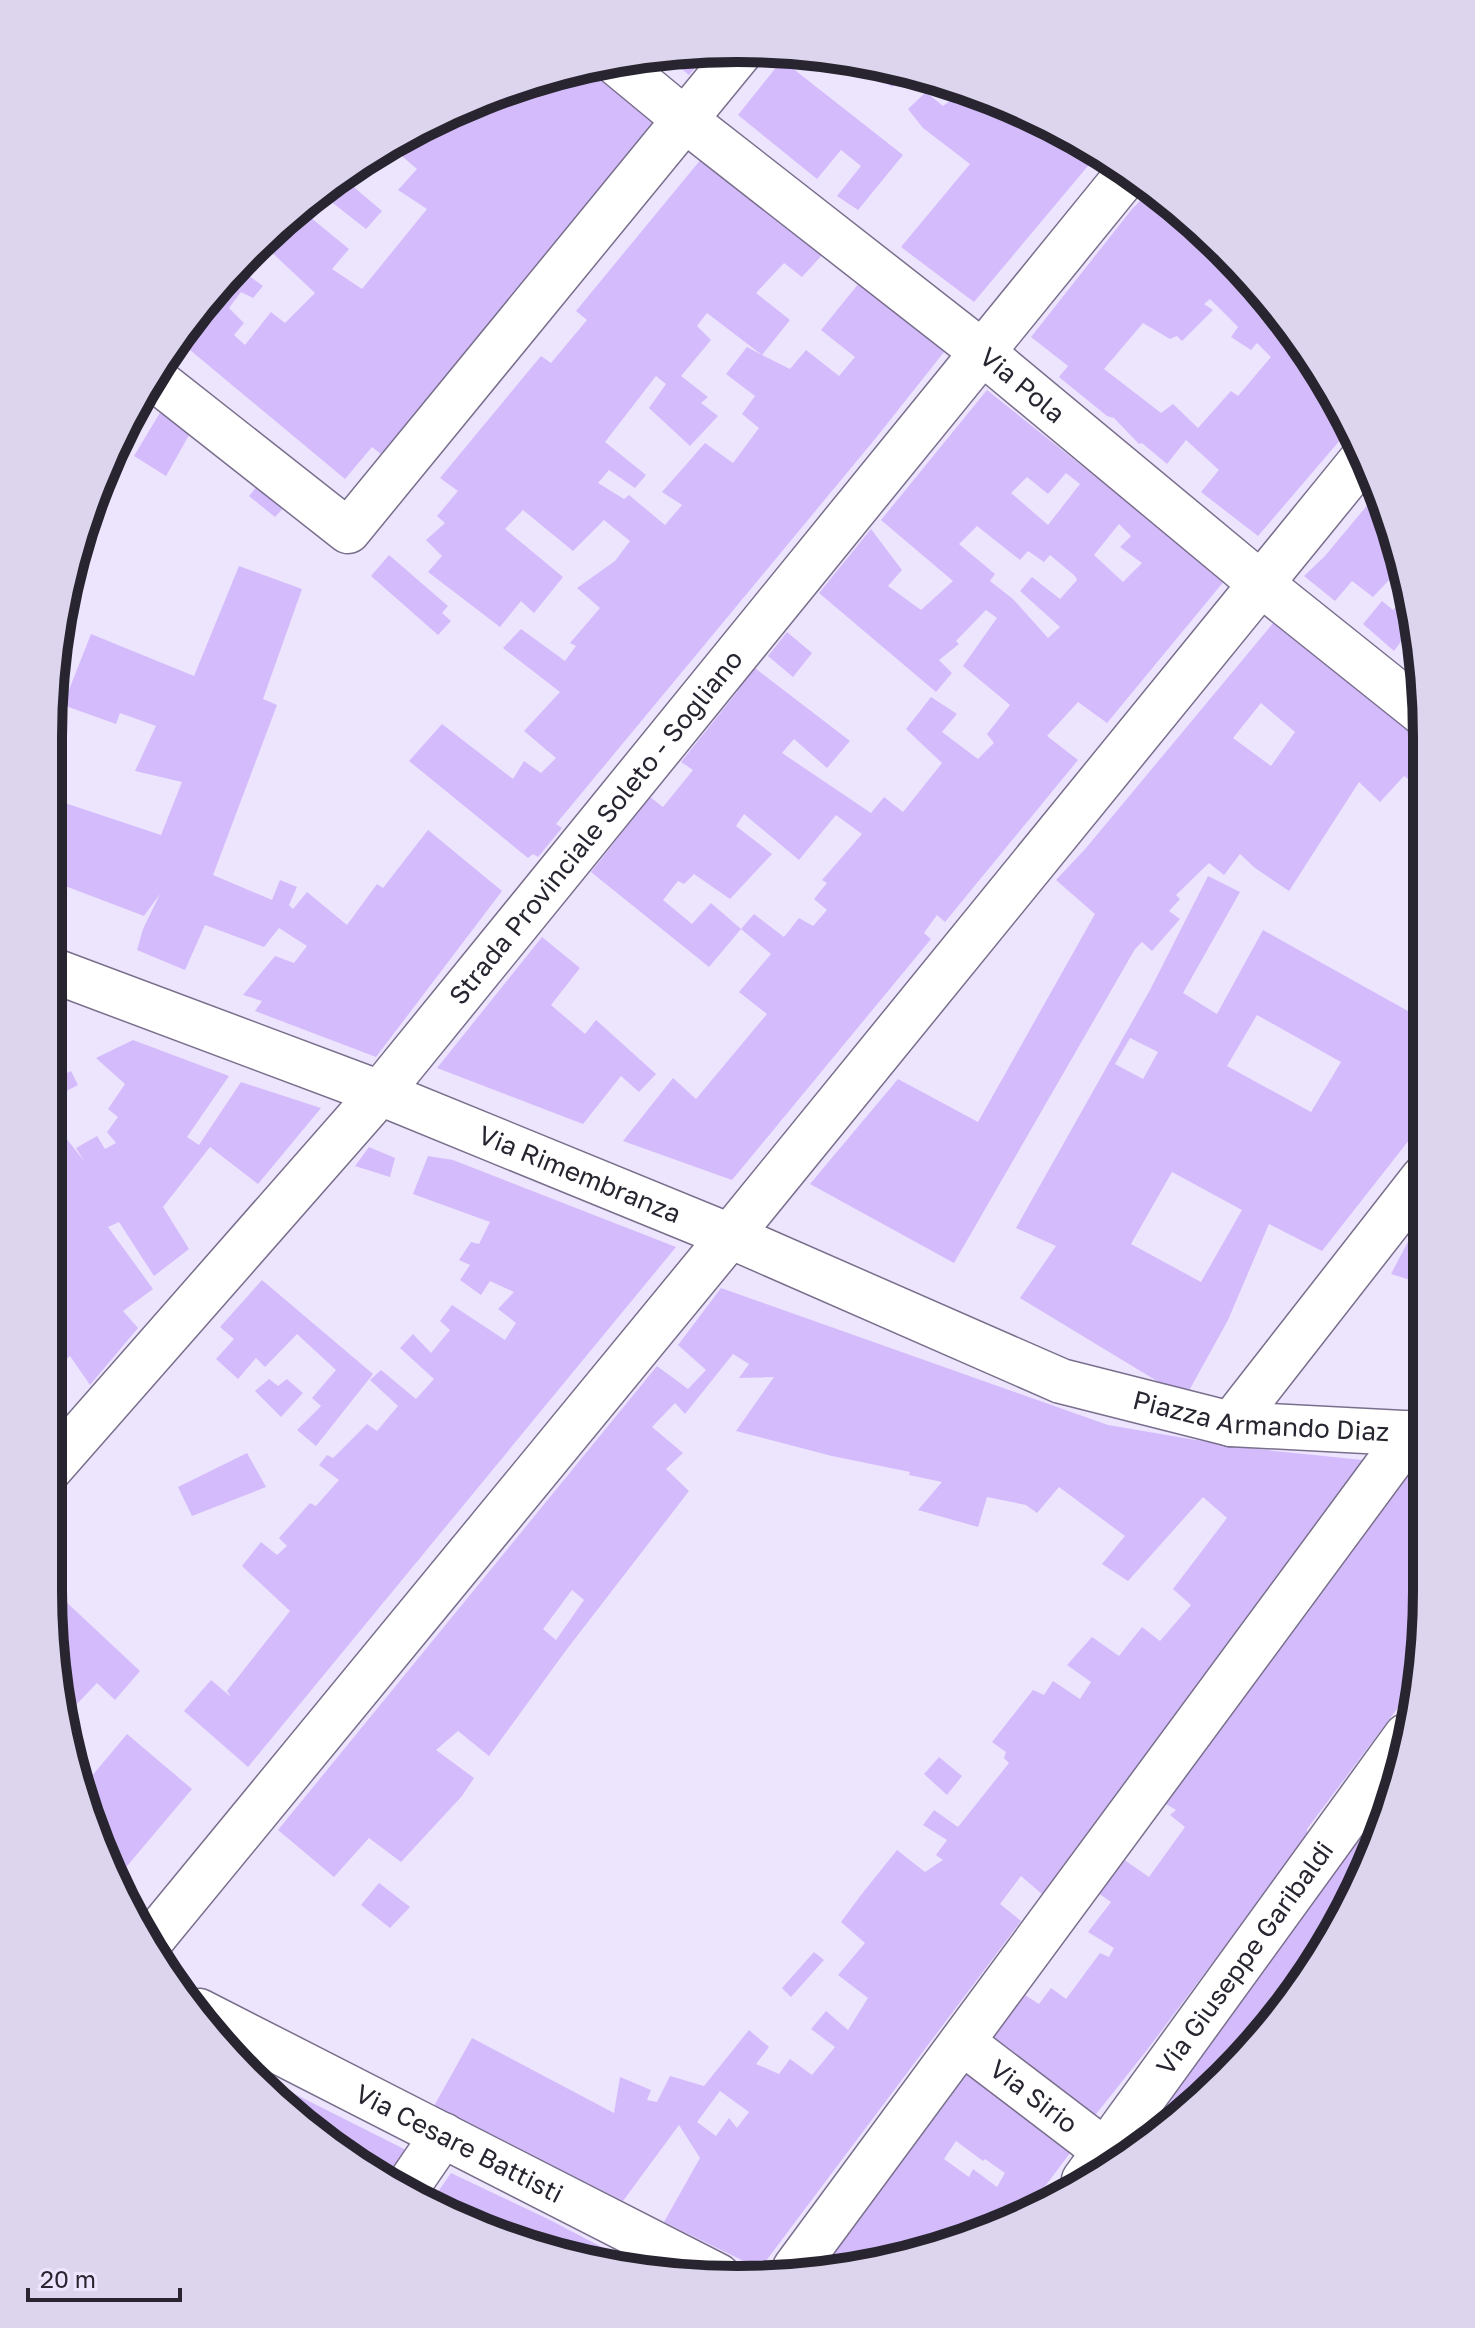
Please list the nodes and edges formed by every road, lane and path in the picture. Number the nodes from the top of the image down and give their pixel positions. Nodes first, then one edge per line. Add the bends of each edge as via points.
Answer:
1 (732, 62) edge
2 (627, 72) edge
3 (684, 119) junction
4 (1121, 182) edge
5 (982, 352) junction
6 (162, 384) edge
7 (1356, 467) edge
8 (1260, 583) junction
9 (1412, 705) edge
10 (62, 974) edge
11 (380, 1093) junction
12 (1413, 1191) edge
13 (730, 1236) junction
14 (1102, 1392) joint
15 (1231, 1424) junction
16 (1413, 1433) edge
17 (1413, 1438) edge
18 (62, 1455) edge
19 (1392, 1755) edge
20 (156, 1934) edge
21 (217, 2020) edge
22 (962, 2042) junction
23 (443, 2135) junction
24 (1099, 2161) edge
25 (1093, 2164) edge
26 (411, 2182) edge
27 (799, 2263) edge
28 (697, 2265) edge

1 - 3 street
2 - 3 street, Via Pola
3 - 5 street, Via Pola
3 - 6 street via 348,531
4 - 5 street, Strada Provinciale Soleto - Sogliano
5 - 8 street, Via Pola
5 - 11 street, Strada Provinciale Soleto - Sogliano
7 - 8 street
8 - 9 street, Via Pola
8 - 13 street
10 - 11 street, Via Rimembranza
11 - 13 street, Via Rimembranza
11 - 18 street, Strada Provinciale Soleto - Sogliano
12 - 15 street
13 - 14 street, Via Rimembranza via 1061,1381
13 - 20 street
14 - 15 street, Piazza Armando Diaz
15 - 16 street, Piazza Armando Diaz
17 - 22 street
19 - 24 street, Via Giuseppe Garibaldi
21 - 23 street, Via Cesare Battisti
22 - 25 street, Via Sirio
22 - 27 street
23 - 26 street
23 - 28 street, Via Cesare Battisti

